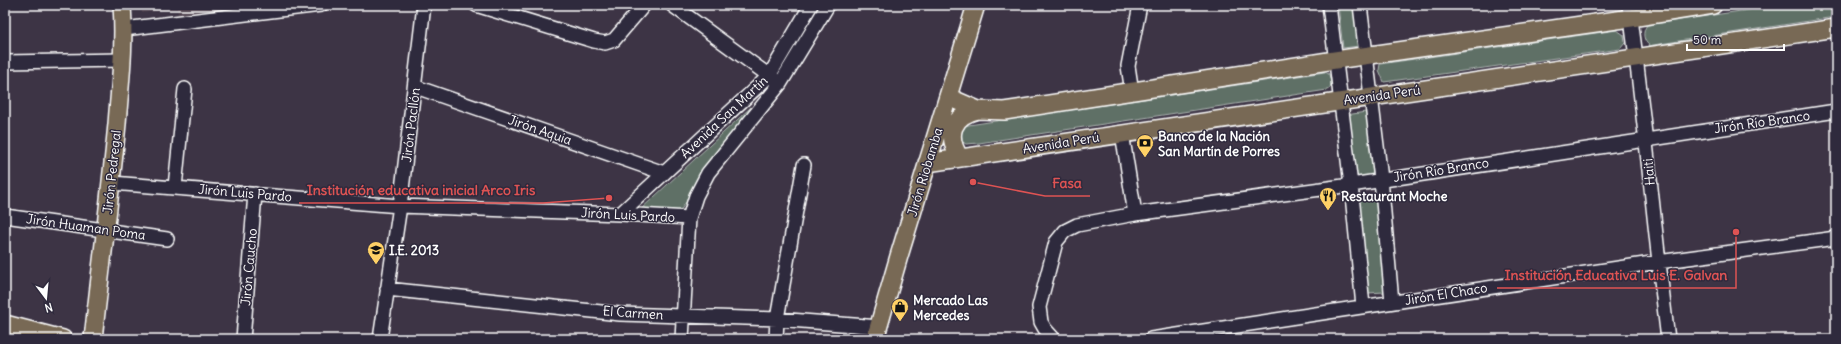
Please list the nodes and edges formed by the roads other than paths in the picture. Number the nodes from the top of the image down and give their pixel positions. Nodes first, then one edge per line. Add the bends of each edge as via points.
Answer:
1 (122, 5) edge
2 (320, 5) edge
3 (424, 5) edge
4 (476, 5) edge
5 (644, 5) edge
6 (672, 5) edge
7 (811, 5) edge
8 (828, 5) edge
9 (976, 5) edge
10 (1135, 5) edge
11 (1140, 5) edge
12 (1329, 5) edge
13 (1360, 5) edge
14 (1713, 5) edge
15 (1630, 12) edge
16 (1836, 28) edge
17 (124, 29) junction
18 (1366, 56) junction
19 (1637, 59) junction
20 (122, 60) junction
21 (1335, 60) junction
22 (5, 62) edge
23 (768, 76) junction
24 (780, 84) junction
25 (416, 87) junction
26 (185, 89) dead end
27 (1132, 92) junction
28 (948, 97) junction
29 (1370, 97) junction
30 (1341, 101) junction
31 (978, 110) junction
32 (1836, 111) edge
33 (1122, 133) junction
34 (1646, 139) junction
35 (960, 158) junction
36 (928, 163) junction
37 (804, 165) dead end
38 (664, 173) junction
39 (1380, 179) junction
40 (112, 183) junction
41 (1351, 184) junction
42 (175, 187) junction
43 (255, 194) junction
44 (400, 206) junction
45 (620, 214) junction
46 (1135, 214) junction
47 (5, 216) edge
48 (689, 218) junction
49 (112, 230) junction
50 (1836, 238) edge
51 (167, 239) dead end
52 (1658, 262) junction
53 (387, 289) junction
54 (1392, 302) junction
55 (1362, 306) junction
56 (683, 316) junction
57 (777, 319) junction
58 (5, 324) edge
59 (877, 333) edge
60 (63, 339) edge
61 (93, 339) edge
62 (243, 339) edge
63 (380, 339) edge
64 (682, 339) edge
65 (776, 339) edge
66 (1054, 339) edge
67 (1151, 339) edge
68 (1668, 339) edge

1 - 17 main road, Jirón Pedregal
2 - 17 street
3 - 25 street, Jirón Pacllón
4 - 5 street via 605,43 614,40
6 - 23 street
7 - 23 street, Avenida San Martín
8 - 24 street, Avenida San Martín
9 - 28 main road, Jirón Riobamba
10 - 11 street
11 - 27 street via 1128,66
12 - 21 street
13 - 18 street
14 - 15 main road
15 - 18 main road
15 - 19 street, Haiti
16 - 19 main road, Avenida Perú
17 - 20 main road, Jirón Pedregal
18 - 21 main road
18 - 29 street
19 - 29 main road, Avenida Perú
19 - 34 street, Haiti
20 - 22 street
20 - 40 main road, Jirón Pedregal
21 - 27 main road
21 - 30 street
23 - 24 street
23 - 38 street, Avenida San Martín
24 - 48 street, Avenida San Martín via 708,173 696,196
25 - 38 street, Jirón Aquia
25 - 44 street, Jirón Pacllón
26 - 42 street
27 - 31 main road via 1004,111
28 - 31 main road
28 - 36 main road, Jirón Riobamba
29 - 30 main road, Avenida Perú
29 - 39 street
30 - 33 main road, Avenida Perú
30 - 41 street
31 - 35 main road via 959,118 953,128 952,139
32 - 34 street, Jirón Río Branco
33 - 35 main road, Avenida Perú
33 - 46 street
34 - 39 street, Jirón Río Branco
34 - 52 street, Haiti
35 - 36 main road, Avenida Perú
36 - 59 main road, Jirón Riobamba
37 - 57 street
38 - 45 street, Avenida San Martín
39 - 41 street, Jirón Río Branco
39 - 54 street
40 - 42 street, Jirón Luis Pardo
40 - 49 main road, Jirón Pedregal
41 - 46 street, Jirón Río Branco
41 - 55 street
42 - 43 street, Jirón Luis Pardo
43 - 44 street, Jirón Luis Pardo
43 - 62 street, Jirón Caucho
44 - 45 street, Jirón Luis Pardo
44 - 53 street, Jirón Pacllón
45 - 48 street, Jirón Luis Pardo
46 - 66 street, Jirón Río Branco via 1077,225 1065,231 1056,242 1039,307 1039,319
47 - 49 street, Jirón Huaman Poma
48 - 56 street, Avenida San Martín
49 - 51 street, Jirón Huaman Poma
49 - 61 main road, Jirón Pedregal
50 - 52 street, Jirón El Chaco
52 - 54 street, Jirón El Chaco
52 - 68 street, Haiti
53 - 56 street, El Carmen via 620,314
53 - 63 street, Jirón Pacllón
54 - 55 street, Jirón El Chaco
55 - 67 street, Jirón El Chaco
56 - 57 street, El Carmen
56 - 64 street, Avenida San Martín
57 - 59 street, El Carmen
57 - 65 street
58 - 60 main road

